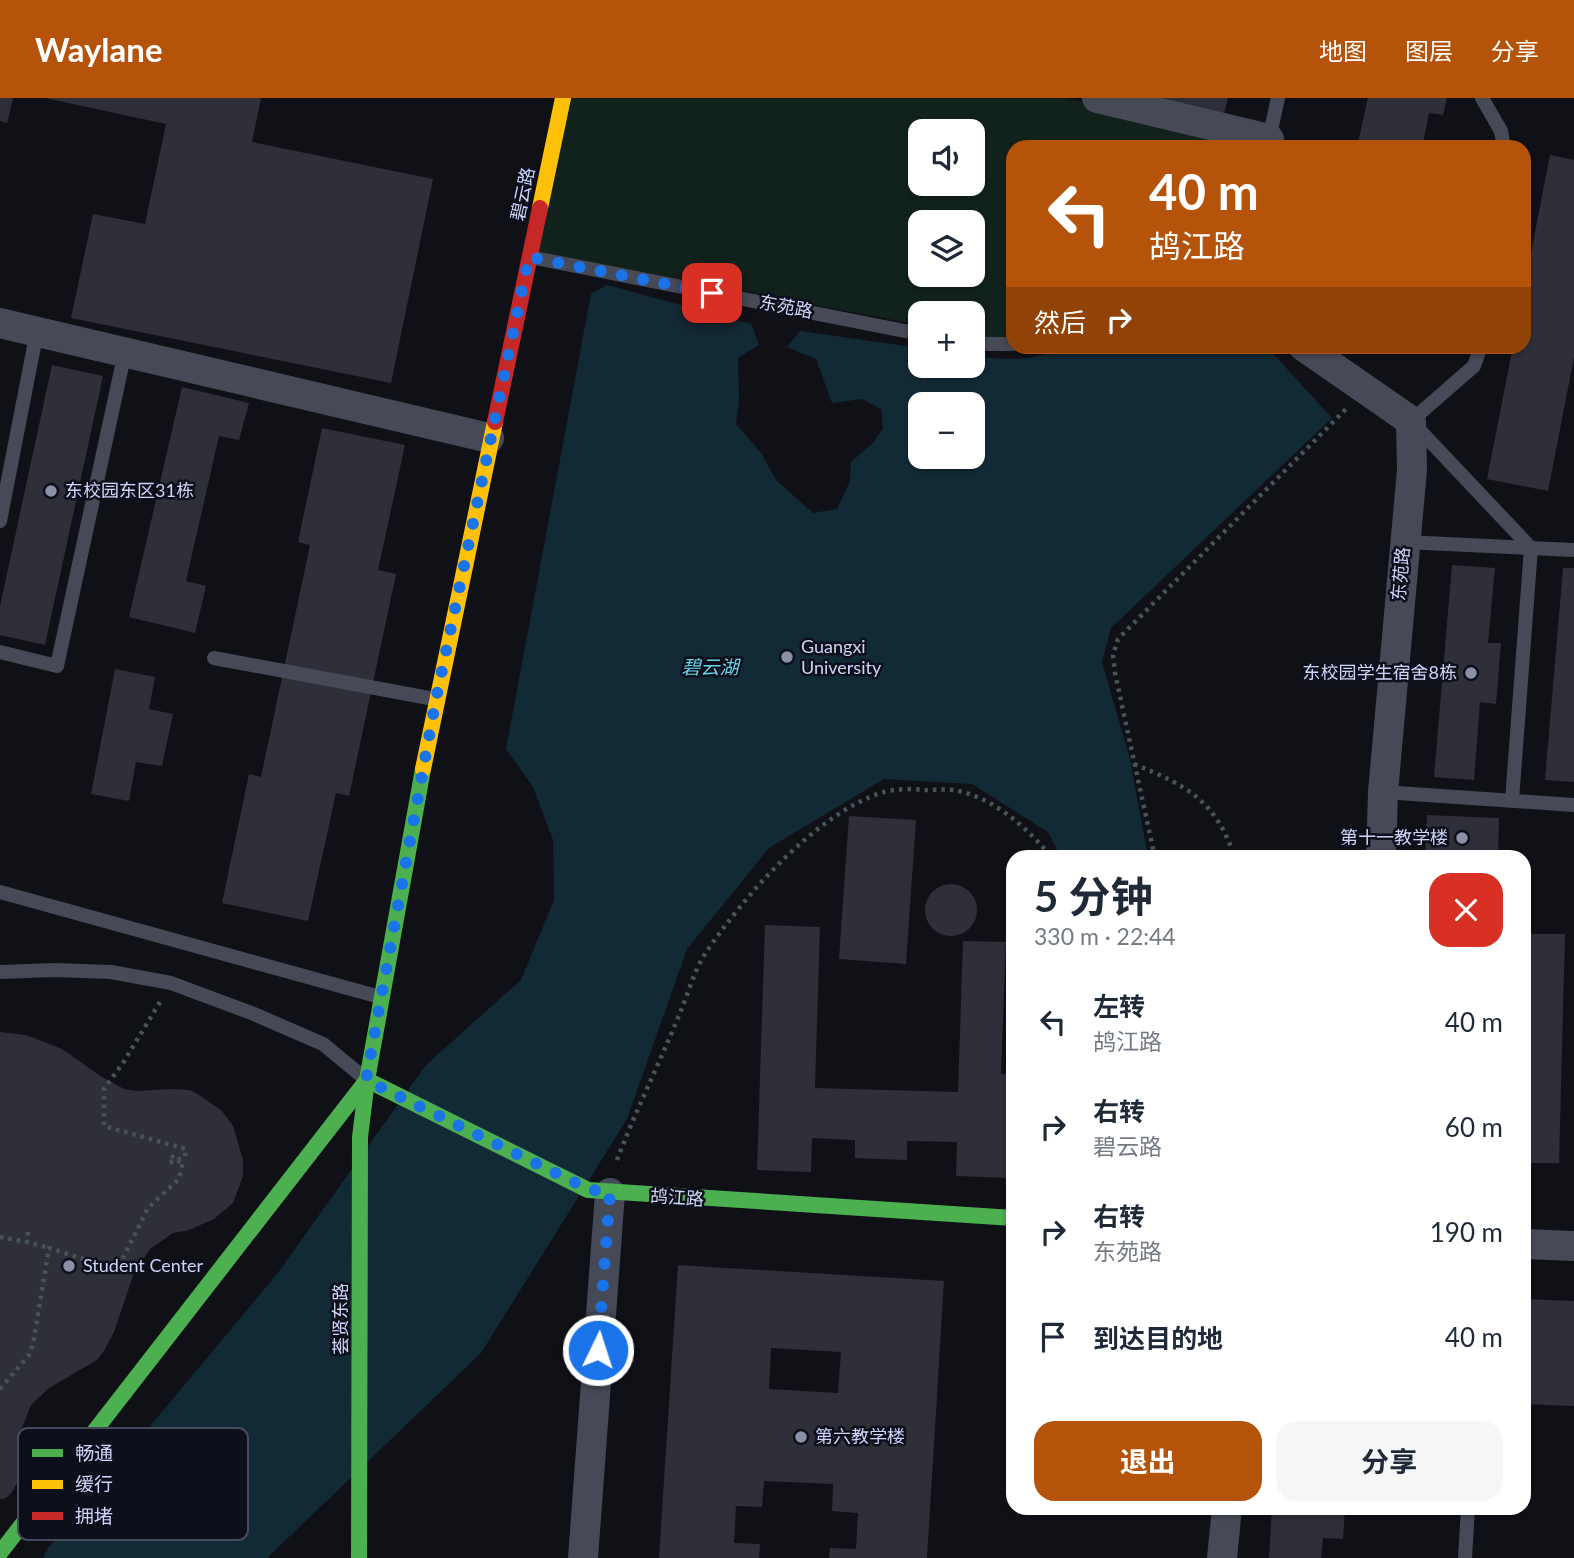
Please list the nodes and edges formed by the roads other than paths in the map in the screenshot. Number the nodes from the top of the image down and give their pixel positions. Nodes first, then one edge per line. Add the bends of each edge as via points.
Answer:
1 (563, 98) edge
2 (1097, 98) edge
3 (1278, 98) edge
4 (1482, 98) edge
5 (1258, 140) edge
6 (1270, 140) edge
7 (1503, 140) edge
8 (529, 257) junction
9 (0, 323) edge
10 (37, 331) junction
11 (908, 332) edge
12 (985, 344) edge
13 (1006, 344) edge
14 (125, 352) junction
15 (1315, 354) edge
16 (1478, 354) edge
17 (1411, 421) junction
18 (489, 438) junction
19 (0, 521) edge
20 (1404, 542) junction
21 (1531, 548) junction
22 (1574, 550) edge
23 (0, 653) edge
24 (214, 658) dead end
25 (436, 699) junction
26 (1383, 792) junction
27 (1512, 800) junction
28 (1574, 804) edge
29 (1381, 850) edge
30 (0, 892) edge
31 (0, 972) edge
32 (382, 997) junction
33 (366, 1080) junction
34 (599, 1191) junction
35 (1006, 1218) edge
36 (1531, 1244) edge
37 (1574, 1246) edge
38 (97, 1428) edge
39 (1226, 1515) edge
40 (1468, 1515) edge
41 (18, 1530) edge
42 (359, 1551) edge
43 (0, 1553) edge
44 (583, 1558) edge
45 (1222, 1558) edge
46 (1465, 1558) edge

1 - 8 street, 碧云路
2 - 5 street
3 - 6 lane
4 - 7 lane
8 - 11 lane, 东苑路
8 - 18 street, 碧云路
9 - 10 street
10 - 14 street
10 - 19 lane
12 - 13 lane
14 - 18 street
14 - 23 lane via 57,666
15 - 17 street
16 - 17 lane via 1474,366
17 - 20 street, 东苑路 via 1412,470
17 - 21 lane
18 - 25 street, 碧云路
20 - 21 lane
20 - 26 street, 东苑路
21 - 22 lane
21 - 27 lane
24 - 25 lane
25 - 32 street, 碧云路
26 - 27 lane
26 - 29 street, 东苑路
27 - 28 lane
30 - 32 lane
31 - 33 lane via 111,972 171,983 323,1044
32 - 33 street, 碧云路
33 - 34 street, 鸪江路
33 - 38 street
33 - 42 street, 荟贤东路 via 360,1137
34 - 35 street, 鸪江路
34 - 44 street
36 - 37 street
39 - 45 street
40 - 46 lane
41 - 43 street

